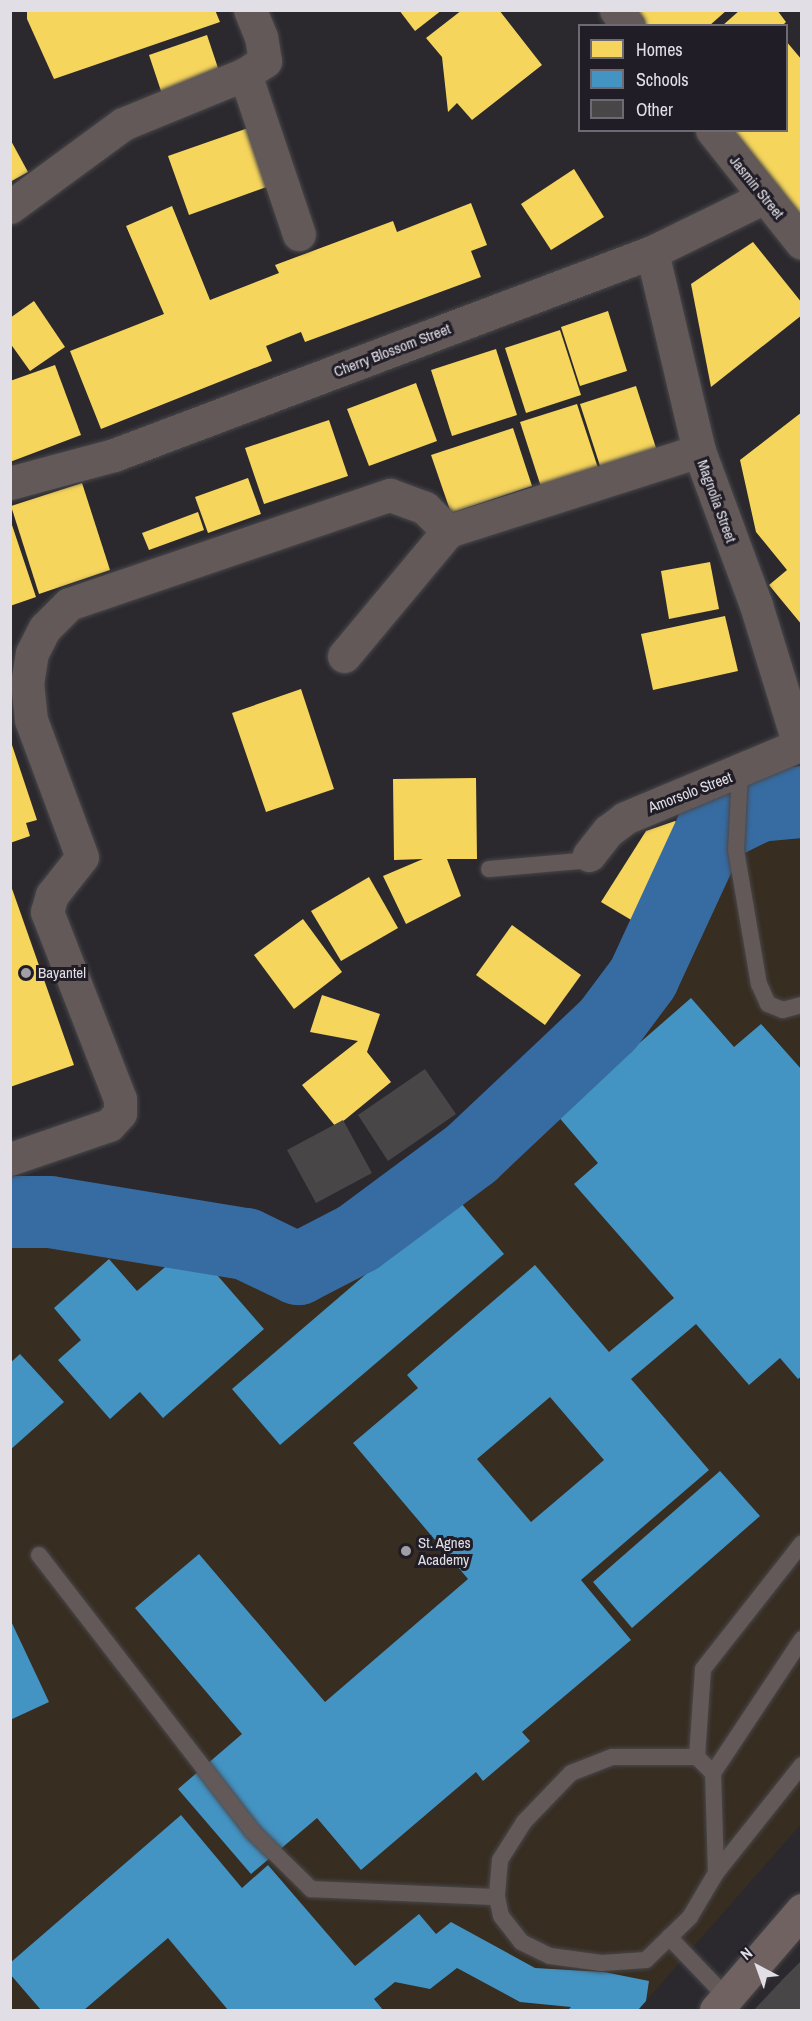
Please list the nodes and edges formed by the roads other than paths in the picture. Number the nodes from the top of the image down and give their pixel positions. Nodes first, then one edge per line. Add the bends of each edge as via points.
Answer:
1 (250, 10) edge
2 (616, 10) edge
3 (626, 24) edge
4 (245, 74) junction
5 (714, 132) edge
6 (765, 197) junction
7 (10, 207) edge
8 (299, 234) dead end
9 (801, 243) edge
10 (652, 252) junction
11 (699, 451) junction
12 (10, 483) edge
13 (448, 531) junction
14 (344, 656) dead end
15 (800, 745) edge
16 (740, 787) junction
17 (589, 855) joint
18 (489, 869) dead end
19 (801, 1005) edge
20 (10, 1159) edge
21 (801, 1543) edge
22 (39, 1555) dead end
23 (801, 1639) edge
24 (697, 1757) junction
25 (801, 1765) edge
26 (713, 1773) junction
27 (716, 1873) junction
28 (497, 1897) junction
29 (801, 1910) edge
30 (669, 1937) junction
31 (722, 2004) edge

1 - 4 street via 261,36 265,61
2 - 3 street
4 - 7 street via 123,124
4 - 8 street
5 - 6 street, Jasmin Street
6 - 9 street, Jasmin Street
6 - 10 street, Cherry Blossom Street
10 - 11 street, Magnolia Street
10 - 12 street, Cherry Blossom Street via 114,455
11 - 13 street
11 - 15 street, Magnolia Street via 756,605
13 - 14 street
13 - 20 street via 425,508 390,495 69,604 45,628 32,653 27,684 31,720 82,856 52,895 47,912 120,1099 120,1113 109,1125
15 - 16 street, Amorsolo Street
16 - 17 street, Amorsolo Street via 625,818 608,831
16 - 19 lane via 736,850 759,984 768,1004 783,1011
17 - 18 lane via 580,861
21 - 24 lane via 703,1669
22 - 28 lane via 252,1831 311,1889
23 - 26 lane
24 - 26 lane
24 - 28 lane via 612,1757 571,1773 524,1822 500,1860
25 - 27 lane
26 - 27 lane
27 - 30 lane via 690,1917
28 - 30 lane via 501,1916 521,1942 550,1956 602,1963 646,1960
29 - 31 main road
30 - 31 lane

